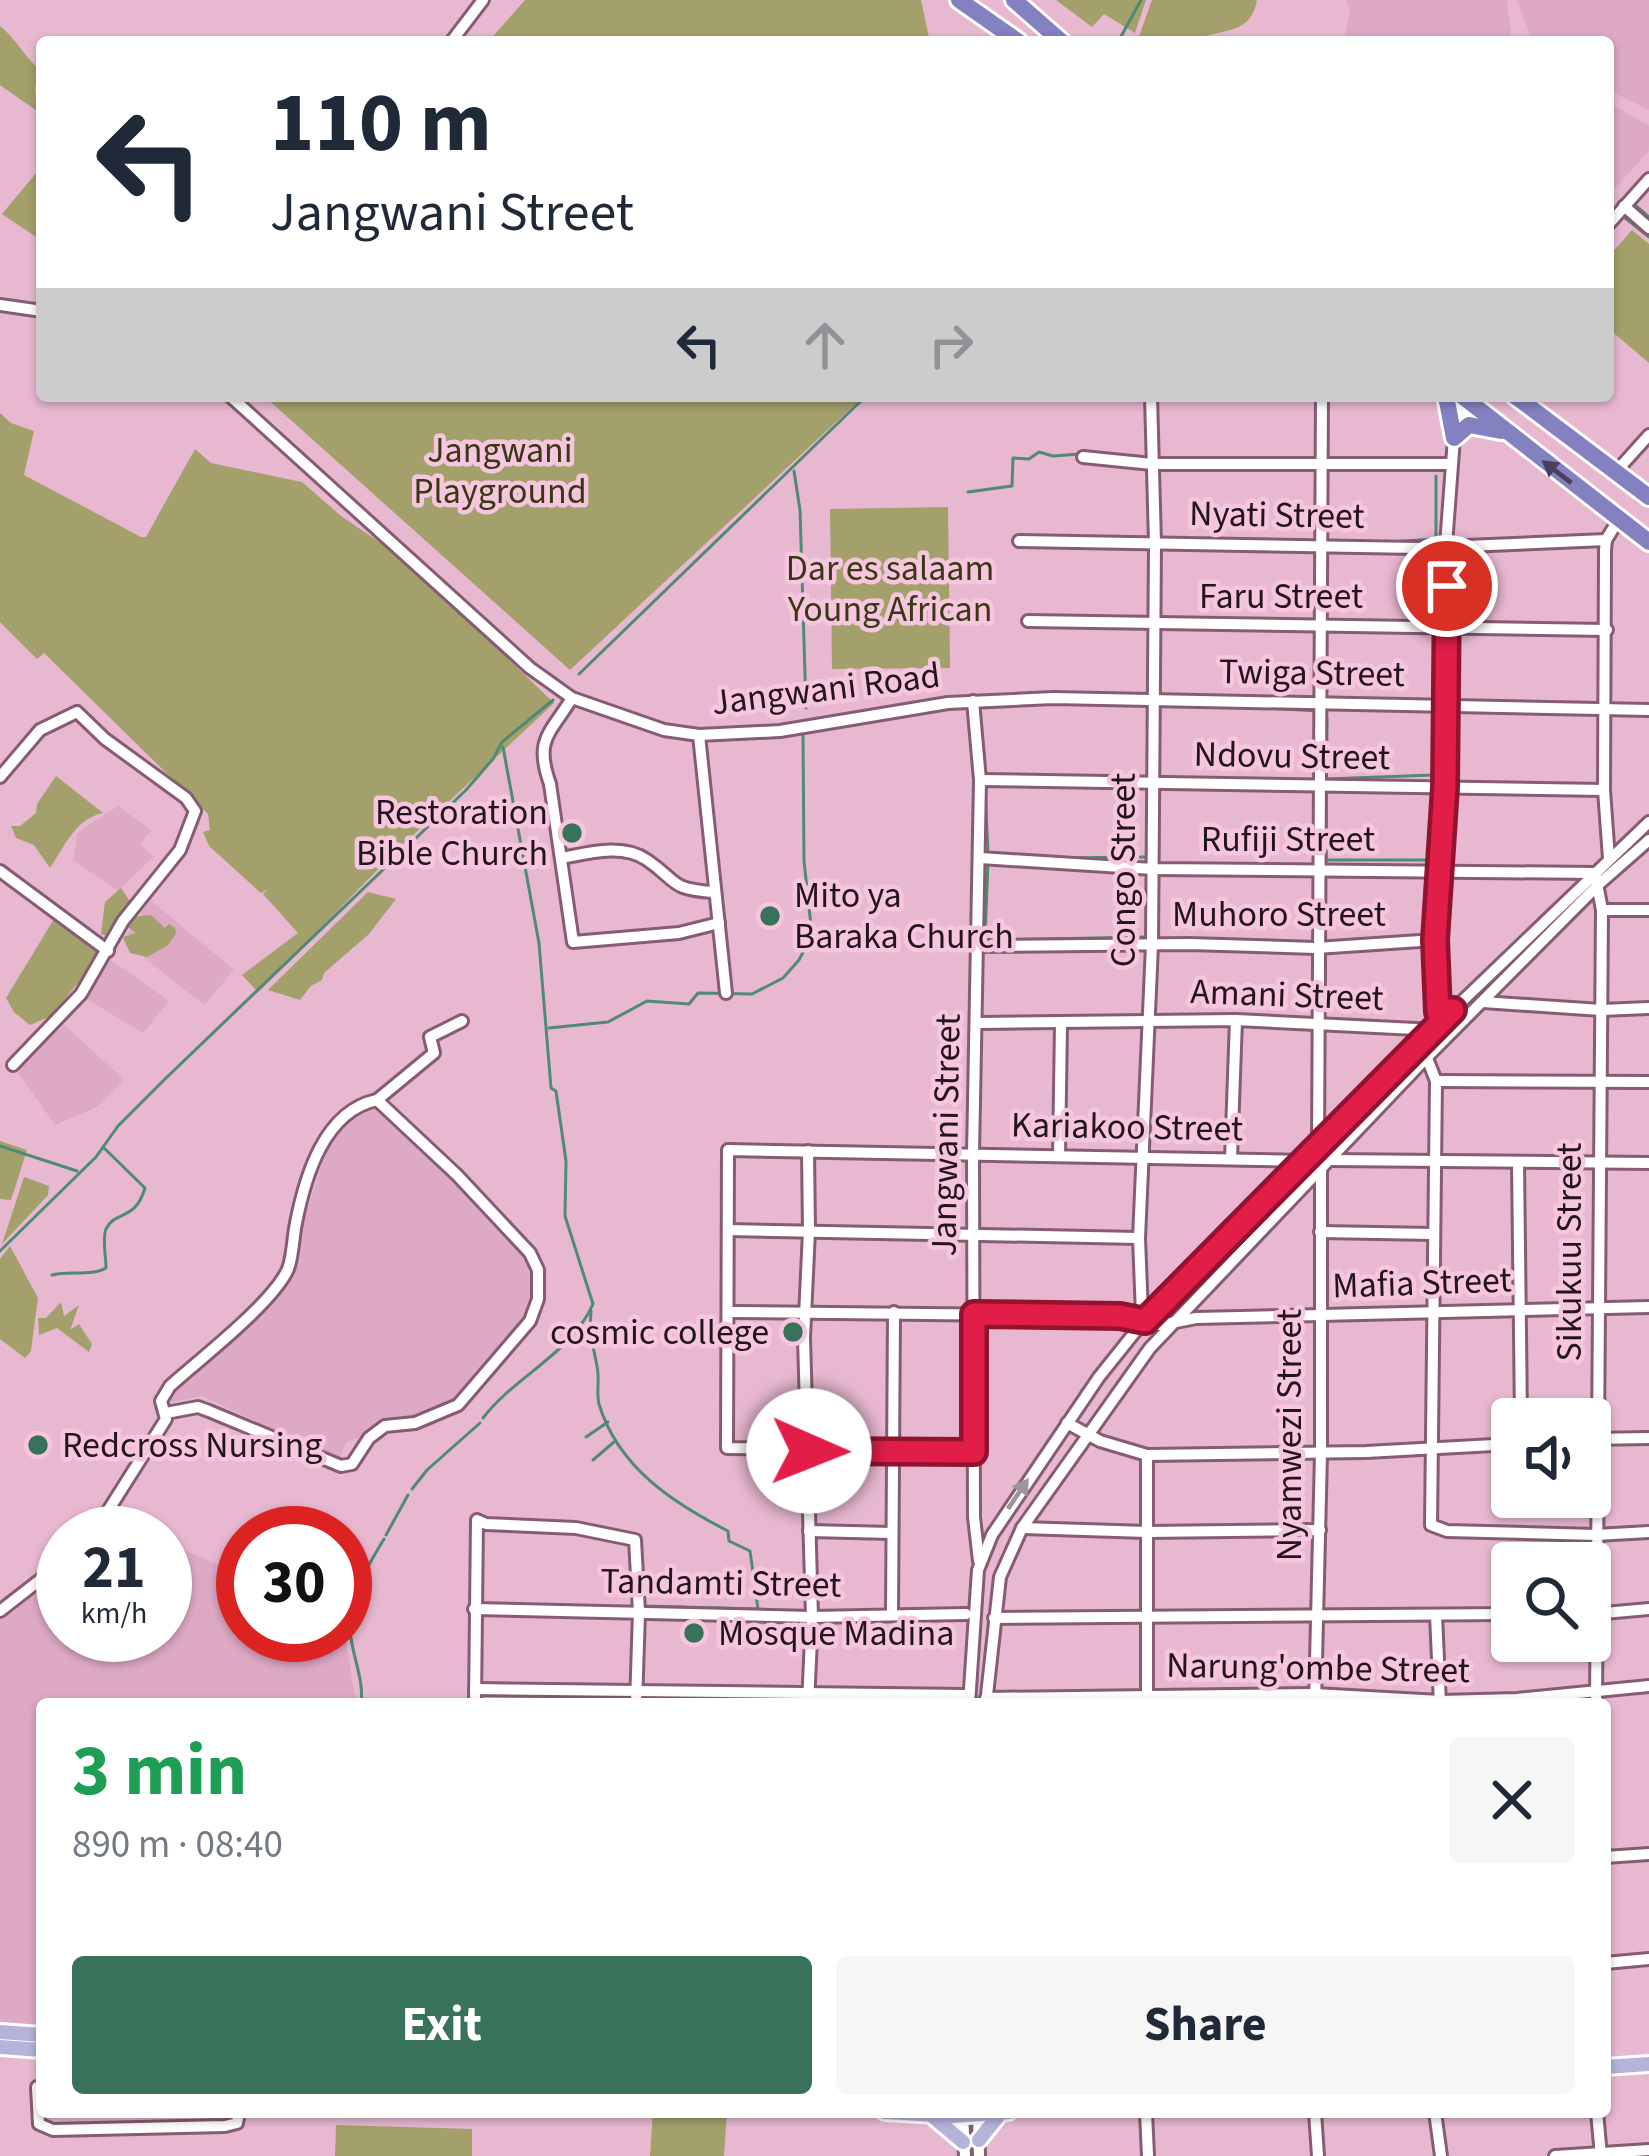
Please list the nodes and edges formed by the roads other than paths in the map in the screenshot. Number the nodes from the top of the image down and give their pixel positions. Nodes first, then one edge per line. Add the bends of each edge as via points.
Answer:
1 (483, 0) edge
2 (959, 0) edge
3 (1014, 0) edge
4 (456, 36) edge
5 (1010, 36) edge
6 (1055, 36) edge
7 (1649, 179) edge
8 (1624, 206) junction
9 (1614, 218) edge
10 (1649, 228) edge
11 (0, 305) edge
12 (36, 310) edge
13 (237, 402) edge
14 (1150, 402) edge
15 (1322, 402) edge
16 (1447, 402) edge
17 (1465, 402) edge
18 (1472, 402) edge
19 (1523, 402) edge
20 (1508, 433) junction
21 (1649, 435) edge
22 (1454, 438) junction
23 (1083, 458) dead end
24 (1323, 463) junction
25 (1152, 464) junction
26 (1452, 464) junction
27 (1622, 465) dead end
28 (1649, 497) edge
29 (1619, 519) junction
30 (1606, 540) junction
31 (1019, 541) dead end
32 (1155, 542) junction
33 (1649, 542) edge
34 (1447, 545) junction
35 (1320, 547) junction
36 (1028, 621) dead end
37 (1153, 624) junction
38 (1321, 626) junction
39 (1447, 628) junction
40 (1607, 630) junction
41 (572, 698) junction
42 (1154, 700) junction
43 (974, 701) junction
44 (1319, 704) junction
45 (1446, 706) junction
46 (1607, 710) junction
47 (1649, 710) edge
48 (699, 735) junction
49 (0, 777) edge
50 (980, 780) junction
51 (1154, 784) junction
52 (1318, 785) junction
53 (1445, 787) junction
54 (1604, 790) junction
55 (1649, 822) edge
56 (1649, 840) edge
57 (562, 858) junction
58 (980, 858) junction
59 (1613, 864) junction
60 (1317, 868) junction
61 (1153, 869) junction
62 (1442, 870) junction
63 (0, 871) edge
64 (1597, 878) junction
65 (713, 892) junction
66 (1602, 910) junction
67 (1649, 910) edge
68 (719, 923) junction
69 (1435, 940) junction
70 (1152, 945) junction
71 (979, 946) junction
72 (1316, 948) junction
73 (108, 952) junction
74 (726, 993) dead end
75 (1483, 1002) junction
76 (1649, 1008) edge
77 (1453, 1010) junction
78 (1601, 1010) junction
79 (1236, 1020) junction
80 (462, 1021) dead end
81 (978, 1023) junction
82 (1151, 1023) junction
83 (1061, 1024) junction
84 (1319, 1026) junction
85 (1435, 1029) junction
86 (1446, 1038) junction
87 (1423, 1051) junction
88 (13, 1064) dead end
89 (1436, 1081) junction
90 (1601, 1082) junction
91 (1649, 1082) edge
92 (377, 1100) junction
93 (1318, 1150) junction
94 (808, 1151) junction
95 (974, 1154) junction
96 (1058, 1155) junction
97 (1142, 1158) junction
98 (1231, 1159) junction
99 (1308, 1161) junction
100 (1434, 1161) junction
101 (1518, 1162) junction
102 (1600, 1162) junction
103 (1325, 1163) junction
104 (1649, 1163) edge
105 (729, 1230) junction
106 (809, 1232) junction
107 (1320, 1232) junction
108 (973, 1234) junction
109 (1433, 1234) junction
110 (1139, 1238) junction
111 (1649, 1307) edge
112 (1599, 1308) junction
113 (807, 1310) junction
114 (1520, 1310) junction
115 (730, 1312) junction
116 (893, 1312) junction
117 (1432, 1312) junction
118 (974, 1314) junction
119 (1319, 1316) junction
120 (1146, 1319) junction
121 (1172, 1324) junction
122 (1521, 1398) edge
123 (1596, 1398) edge
124 (166, 1413) junction
125 (1067, 1423) junction
126 (1088, 1434) junction
127 (1649, 1438) edge
128 (1611, 1439) edge
129 (1491, 1445) edge
130 (1431, 1448) junction
131 (809, 1451) junction
132 (892, 1452) junction
133 (974, 1452) junction
134 (1321, 1453) junction
135 (1147, 1455) junction
136 (110, 1506) edge
137 (1596, 1518) edge
138 (1022, 1528) junction
139 (1320, 1530) junction
140 (809, 1531) junction
141 (1147, 1532) junction
142 (1649, 1532) edge
143 (892, 1533) junction
144 (1596, 1535) junction
145 (1596, 1542) edge
146 (979, 1570) junction
147 (36, 1583) edge
148 (474, 1609) junction
149 (1649, 1609) edge
150 (0, 1611) edge
151 (639, 1612) junction
152 (1611, 1612) edge
153 (892, 1614) junction
154 (966, 1614) dead end
155 (1491, 1614) edge
156 (1436, 1615) junction
157 (1318, 1616) junction
158 (812, 1617) junction
159 (994, 1618) junction
160 (1147, 1618) junction
161 (1595, 1662) edge
162 (1649, 1686) edge
163 (475, 1689) junction
164 (1596, 1697) edge
165 (475, 1698) edge
166 (620, 1698) edge
167 (636, 1698) edge
168 (808, 1698) edge
169 (967, 1698) edge
170 (986, 1698) edge
171 (1147, 1698) edge
172 (1315, 1698) edge
173 (1440, 1698) edge
174 (1649, 1854) edge
175 (1611, 1857) edge
176 (1649, 1959) edge
177 (1611, 1962) edge
178 (0, 2032) edge
179 (36, 2035) edge
180 (0, 2047) edge
181 (36, 2050) edge
182 (1649, 2064) edge
183 (1611, 2067) edge
184 (39, 2118) edge
185 (238, 2118) edge
186 (935, 2118) edge
187 (970, 2118) edge
188 (999, 2118) edge
189 (1146, 2118) edge
190 (1315, 2118) edge
191 (1436, 2118) edge
192 (1598, 2118) edge
193 (971, 2148) edge
194 (1649, 2150) edge
195 (1601, 2155) edge
196 (1148, 2156) edge
197 (1318, 2156) edge
198 (1441, 2156) edge
199 (1555, 2156) edge

1 - 4 street
2 - 5 highway
3 - 6 highway
7 - 8 street
8 - 9 street
8 - 10 street
11 - 12 street
13 - 41 street, Jangwani Road
14 - 25 street, Congo Street
15 - 24 street
16 - 22 highway
17 - 22 street
18 - 20 highway
19 - 28 highway
20 - 22 highway via 1469,425
29 -> 20 highway
21 - 27 street
22 - 26 street
23 - 25 street
24 - 25 street
24 - 26 street
24 - 35 street
25 - 32 street, Congo Street
26 - 34 street
29 - 30 street
29 - 33 highway
30 - 34 street, Nyati Street
30 - 40 street
31 - 32 street, Nyati Street
32 - 35 street, Nyati Street
32 - 37 street, Congo Street
34 - 35 street, Nyati Street
34 - 39 street
35 - 38 street
36 - 37 street, Faru Street
37 - 38 street, Faru Street
37 - 42 street, Congo Street
38 - 39 street, Faru Street
38 - 44 street
39 - 40 street, Faru Street
39 - 45 street
40 - 46 street
41 - 48 street, Jangwani Road
41 - 57 street via 542,755
42 - 43 street, Twiga Street
42 - 44 street, Twiga Street
42 - 51 street, Congo Street
43 - 48 street, Jangwani Road
43 - 50 street, Jangwani Street
44 - 45 street, Twiga Street
44 - 52 street
45 - 46 street, Twiga Street
45 - 53 street
46 - 47 street, Twiga Street
46 - 54 street
48 - 65 street
49 - 73 street via 40,730 77,712 196,811 180,850
50 - 51 street, Ndovu Street
50 - 58 street, Jangwani Street
51 - 52 street, Ndovu Street
51 - 61 street, Congo Street
52 - 53 street, Ndovu Street
52 - 60 street
53 - 54 street, Ndovu Street
53 - 62 street
54 - 59 street
55 - 59 street
56 - 59 street
57 - 65 street via 633,854 681,890
57 - 68 street via 573,942
58 - 61 street, Rufiji Street
58 - 71 street, Jangwani Street
59 - 64 street
60 - 61 street, Rufiji Street
60 - 62 street, Rufiji Street
60 - 72 street
61 - 70 street, Congo Street
62 - 64 street, Rufiji Street
62 - 69 street
63 - 73 street
64 - 66 street, Sikukuu Street
64 - 75 street
64 - 77 street
65 - 68 street
66 - 67 street
66 - 78 street, Sikukuu Street
68 - 74 street
69 - 72 street, Muhoro Street
69 - 77 street via 1438,1012
70 - 71 street, Muhoro Street
70 - 72 street, Muhoro Street
70 - 82 street, Congo Street
71 - 81 street, Jangwani Street
72 - 84 street
73 - 88 street via 81,994
75 - 78 street
75 - 86 street
76 - 78 street
77 - 85 street
78 - 90 street, Sikukuu Street
79 - 82 street, Amani Street
79 - 84 street, Amani Street
79 - 98 street
80 - 92 street via 430,1037 434,1053
81 - 83 street, Amani Street
81 - 95 street, Jangwani Street
82 - 83 street, Amani Street
82 - 97 street, Congo Street
83 - 96 street
84 - 85 street, Amani Street
84 - 93 street
85 - 86 street, Amani Street
85 - 87 street
86 - 87 street
87 - 89 street
87 - 93 street
87 - 103 street
89 - 90 street
89 - 100 street
90 - 91 street
90 - 102 street, Sikukuu Street
92 - 124 street via 324,1138 288,1268 170,1386 161,1401
92 - 124 street via 530,1253 538,1288 530,1322 453,1409 386,1426 346,1466 198,1407
93 - 99 street
94 - 95 street, Kariakoo Street
94 - 105 street, Kariakoo Street via 728,1150
94 - 106 street
95 - 96 street, Kariakoo Street
95 - 108 street, Jangwani Street
96 - 97 street, Kariakoo Street
97 - 98 street, Kariakoo Street
97 - 110 street, Congo Street
98 - 99 street, Kariakoo Street
99 - 120 street
100 - 101 street
100 - 103 street
100 - 109 street
101 - 102 street
101 - 114 street
102 - 104 street
102 - 112 street, Sikukuu Street
103 - 107 street, Nyamwezi Street
103 - 121 street
105 - 106 street
105 - 115 street
106 - 108 street
106 - 113 street
107 - 109 street
107 - 119 street, Nyamwezi Street
108 - 110 street
108 - 118 street, Jangwani Street
109 - 117 street
110 - 120 street, Congo Street
111 - 112 street, Mafia Street
112 - 114 street, Mafia Street
112 - 123 street, Sikukuu Street
113 - 115 street
113 - 116 street
113 - 131 street
114 - 117 street, Mafia Street
114 - 122 street
115 - 131 street via 728,1448
116 - 118 street
116 - 132 street
117 - 119 street, Mafia Street
117 - 130 street
118 - 120 street
118 - 133 street, Jangwani Street
119 - 121 street, Mafia Street
119 - 134 street, Nyamwezi Street
120 - 121 street
120 - 125 street
121 - 126 street
124 - 136 street
125 - 126 street
146 -> 125 street via 1010,1503
126 - 135 street
126 - 138 street
127 - 128 street
129 - 130 street
130 - 134 street
130 - 144 street via 1435,1529
131 - 132 street
131 - 140 street
132 - 133 street
132 - 143 street
133 - 146 street, Jangwani Street
134 - 135 street
134 - 139 street, Nyamwezi Street
135 - 141 street
137 - 144 street, Sikukuu Street
138 - 141 street
138 - 159 street via 1000,1577
139 - 141 street
139 - 157 street, Nyamwezi Street
140 - 143 street
140 - 158 street
141 - 160 street
142 - 144 street
143 - 153 street
144 - 145 street, Sikukuu Street
146 - 169 street
147 - 150 street
148 - 151 street, Tandamti Street
148 - 151 street via 477,1520 629,1538 638,1545
148 - 163 street
149 - 152 street
151 - 158 street, Tandamti Street
151 - 167 street
153 - 154 street, Tandamti Street
153 - 158 street, Tandamti Street
155 - 156 street
156 - 157 street
156 - 173 street
157 - 160 street
157 - 172 street, Nyamwezi Street
158 - 168 street
159 - 160 street
159 - 170 street
160 - 171 street
161 - 164 street, Sikukuu Street
162 - 164 street, Narung'ombe Street
163 - 165 street
163 - 166 street
174 - 175 street
176 - 177 street
178 - 179 main road
180 - 181 main road
182 - 183 main road
184 - 185 street via 53,2130 226,2126
186 - 193 main road
187 - 193 street
188 - 193 main road
189 - 196 street
190 - 197 street
191 - 198 street
192 - 195 street
194 - 195 street
195 - 199 street

